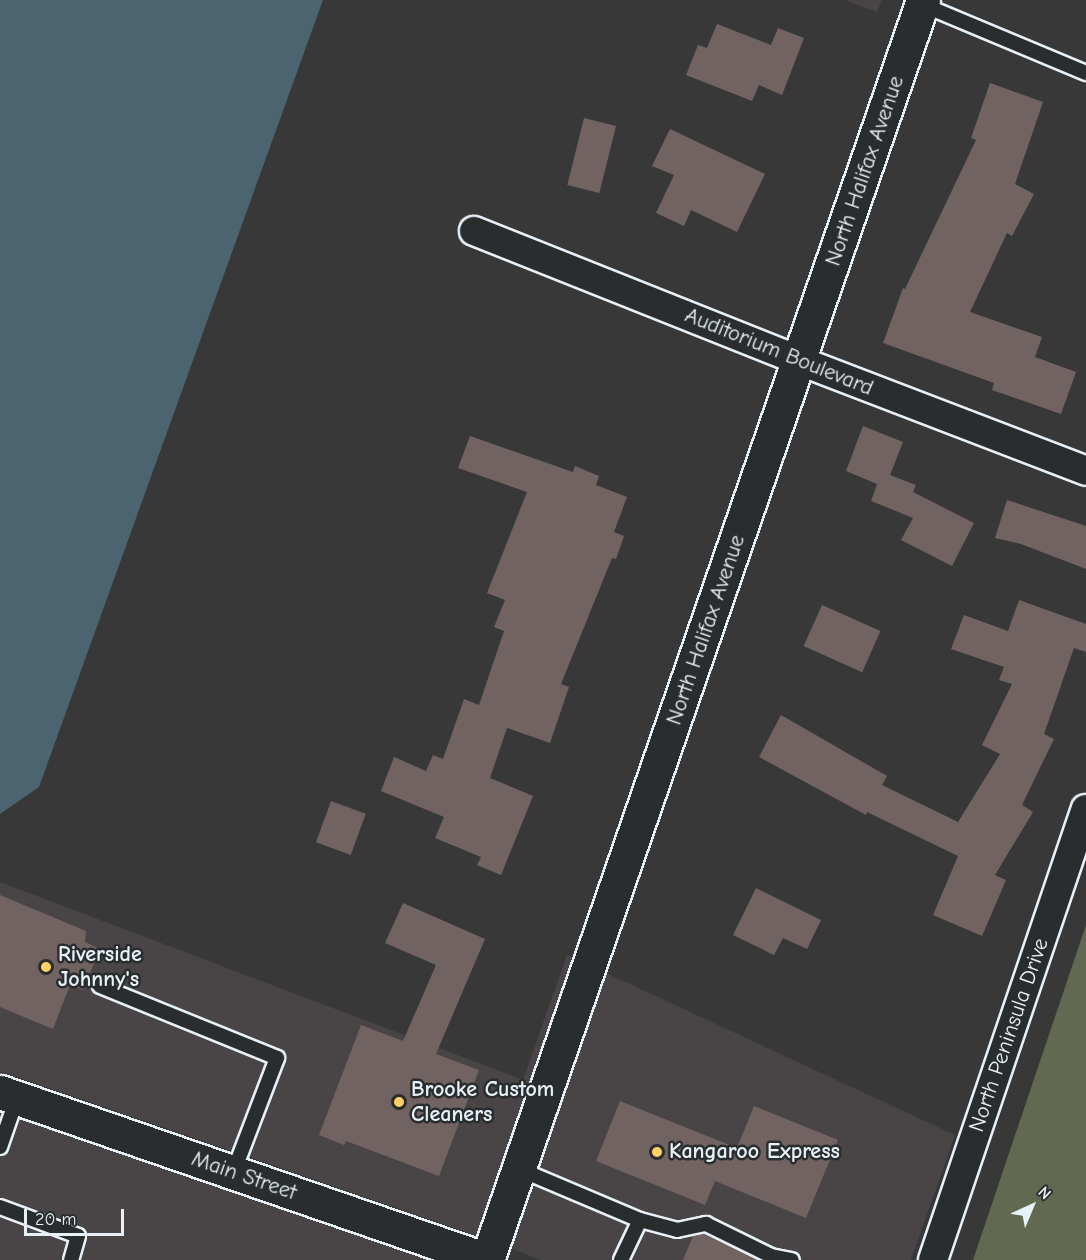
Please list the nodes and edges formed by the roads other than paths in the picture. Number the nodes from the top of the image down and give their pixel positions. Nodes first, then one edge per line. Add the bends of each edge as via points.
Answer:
1 (918, 1) edge
2 (1086, 73) edge
3 (474, 231) dead end
4 (800, 361) junction
5 (1086, 471) edge
6 (1086, 809) edge
7 (100, 986) dead end
8 (9, 1095) edge
9 (0, 1147) edge
10 (519, 1169) junction
11 (233, 1173) junction
12 (0, 1207) edge
13 (640, 1220) junction
14 (770, 1258) edge
15 (71, 1260) edge
16 (487, 1260) edge
17 (621, 1260) edge
18 (792, 1260) edge
19 (933, 1260) edge

1 - 2 lane
1 - 4 street, North Halifax Avenue
3 - 4 street, Auditorium Boulevard
4 - 5 street, Auditorium Boulevard
4 - 10 street, North Halifax Avenue
6 - 19 street, North Peninsula Drive
7 - 11 lane via 277,1058
8 - 9 lane
8 - 11 street, Main Street
10 - 13 lane
10 - 16 street, North Halifax Avenue
11 - 16 street, Main Street
12 - 15 lane via 78,1236
13 - 14 lane via 677,1230 706,1224
13 - 17 lane
14 - 18 lane

